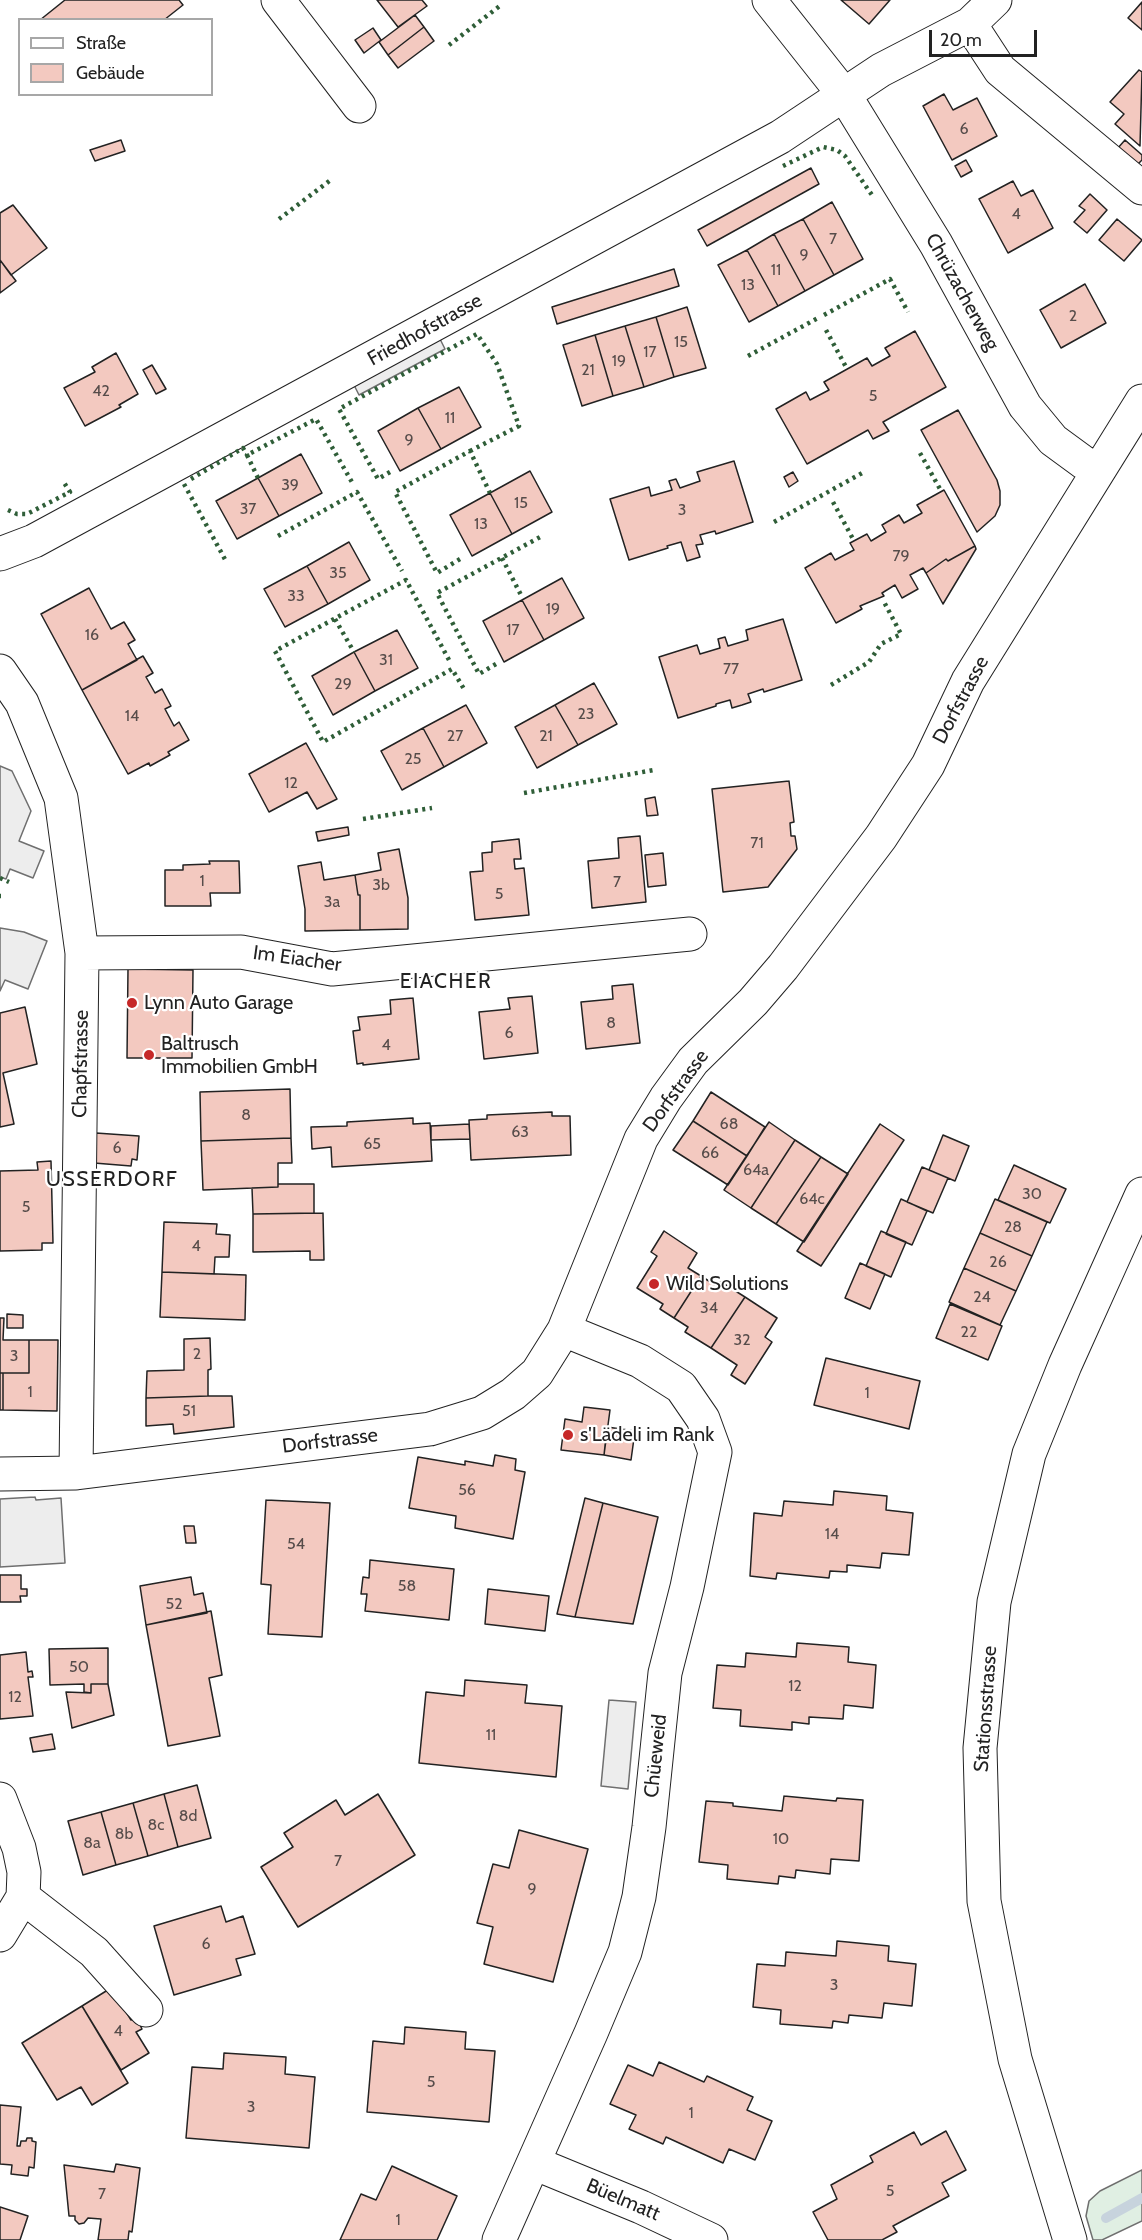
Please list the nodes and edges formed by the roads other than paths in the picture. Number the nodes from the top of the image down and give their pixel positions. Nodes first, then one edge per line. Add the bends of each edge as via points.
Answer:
1 (278, 0) edge
2 (769, 0) edge
3 (995, 0) edge
4 (970, 24) junction
5 (845, 96) junction
6 (359, 106) dead end
7 (1142, 188) edge
8 (1142, 401) edge
9 (1098, 470) junction
10 (0, 554) edge
11 (0, 671) edge
12 (690, 934) dead end
13 (82, 953) junction
14 (1142, 1194) edge
15 (564, 1330) junction
16 (76, 1473) junction
17 (0, 1474) edge
18 (0, 1799) edge
19 (23, 1897) junction
20 (0, 1935) edge
21 (147, 2010) dead end
22 (534, 2163) junction
23 (1066, 2227) edge
24 (499, 2240) edge
25 (711, 2240) edge

1 - 6 street
2 - 5 street, Chrüzacherweg
3 - 4 street
4 - 5 street via 881,70
4 - 7 street via 1000,70
5 - 9 street, Chrüzacherweg via 936,244 1025,405 1053,440
5 - 10 street, Friedhofstrasse via 780,137 339,377 34,541
8 - 9 street, Dorfstrasse
9 - 15 street, Dorfstrasse via 968,681 928,765 880,837 783,967 693,1061 666,1098 641,1139
11 - 13 street, Chapfstrasse via 22,703 61,798
12 - 13 street, Im Eiacher via 332,969 242,952
13 - 16 street, Chapfstrasse
14 - 23 street, Stationsstrasse via 1029,1454 994,1602 980,1748 984,1901 1015,2059
15 - 16 street, Dorfstrasse via 537,1373 513,1394 482,1413 430,1429
15 - 22 street, Chüeweid via 640,1361 681,1387 703,1419 715,1452 665,1673 649,1827 632,1926 625,1952
16 - 17 street, Dorfstrasse
18 - 19 street via 19,1848 24,1872
19 - 20 street
19 - 21 street via 94,1952
22 - 24 street, Chüeweid
22 - 25 street, Büelmatt via 641,2206

